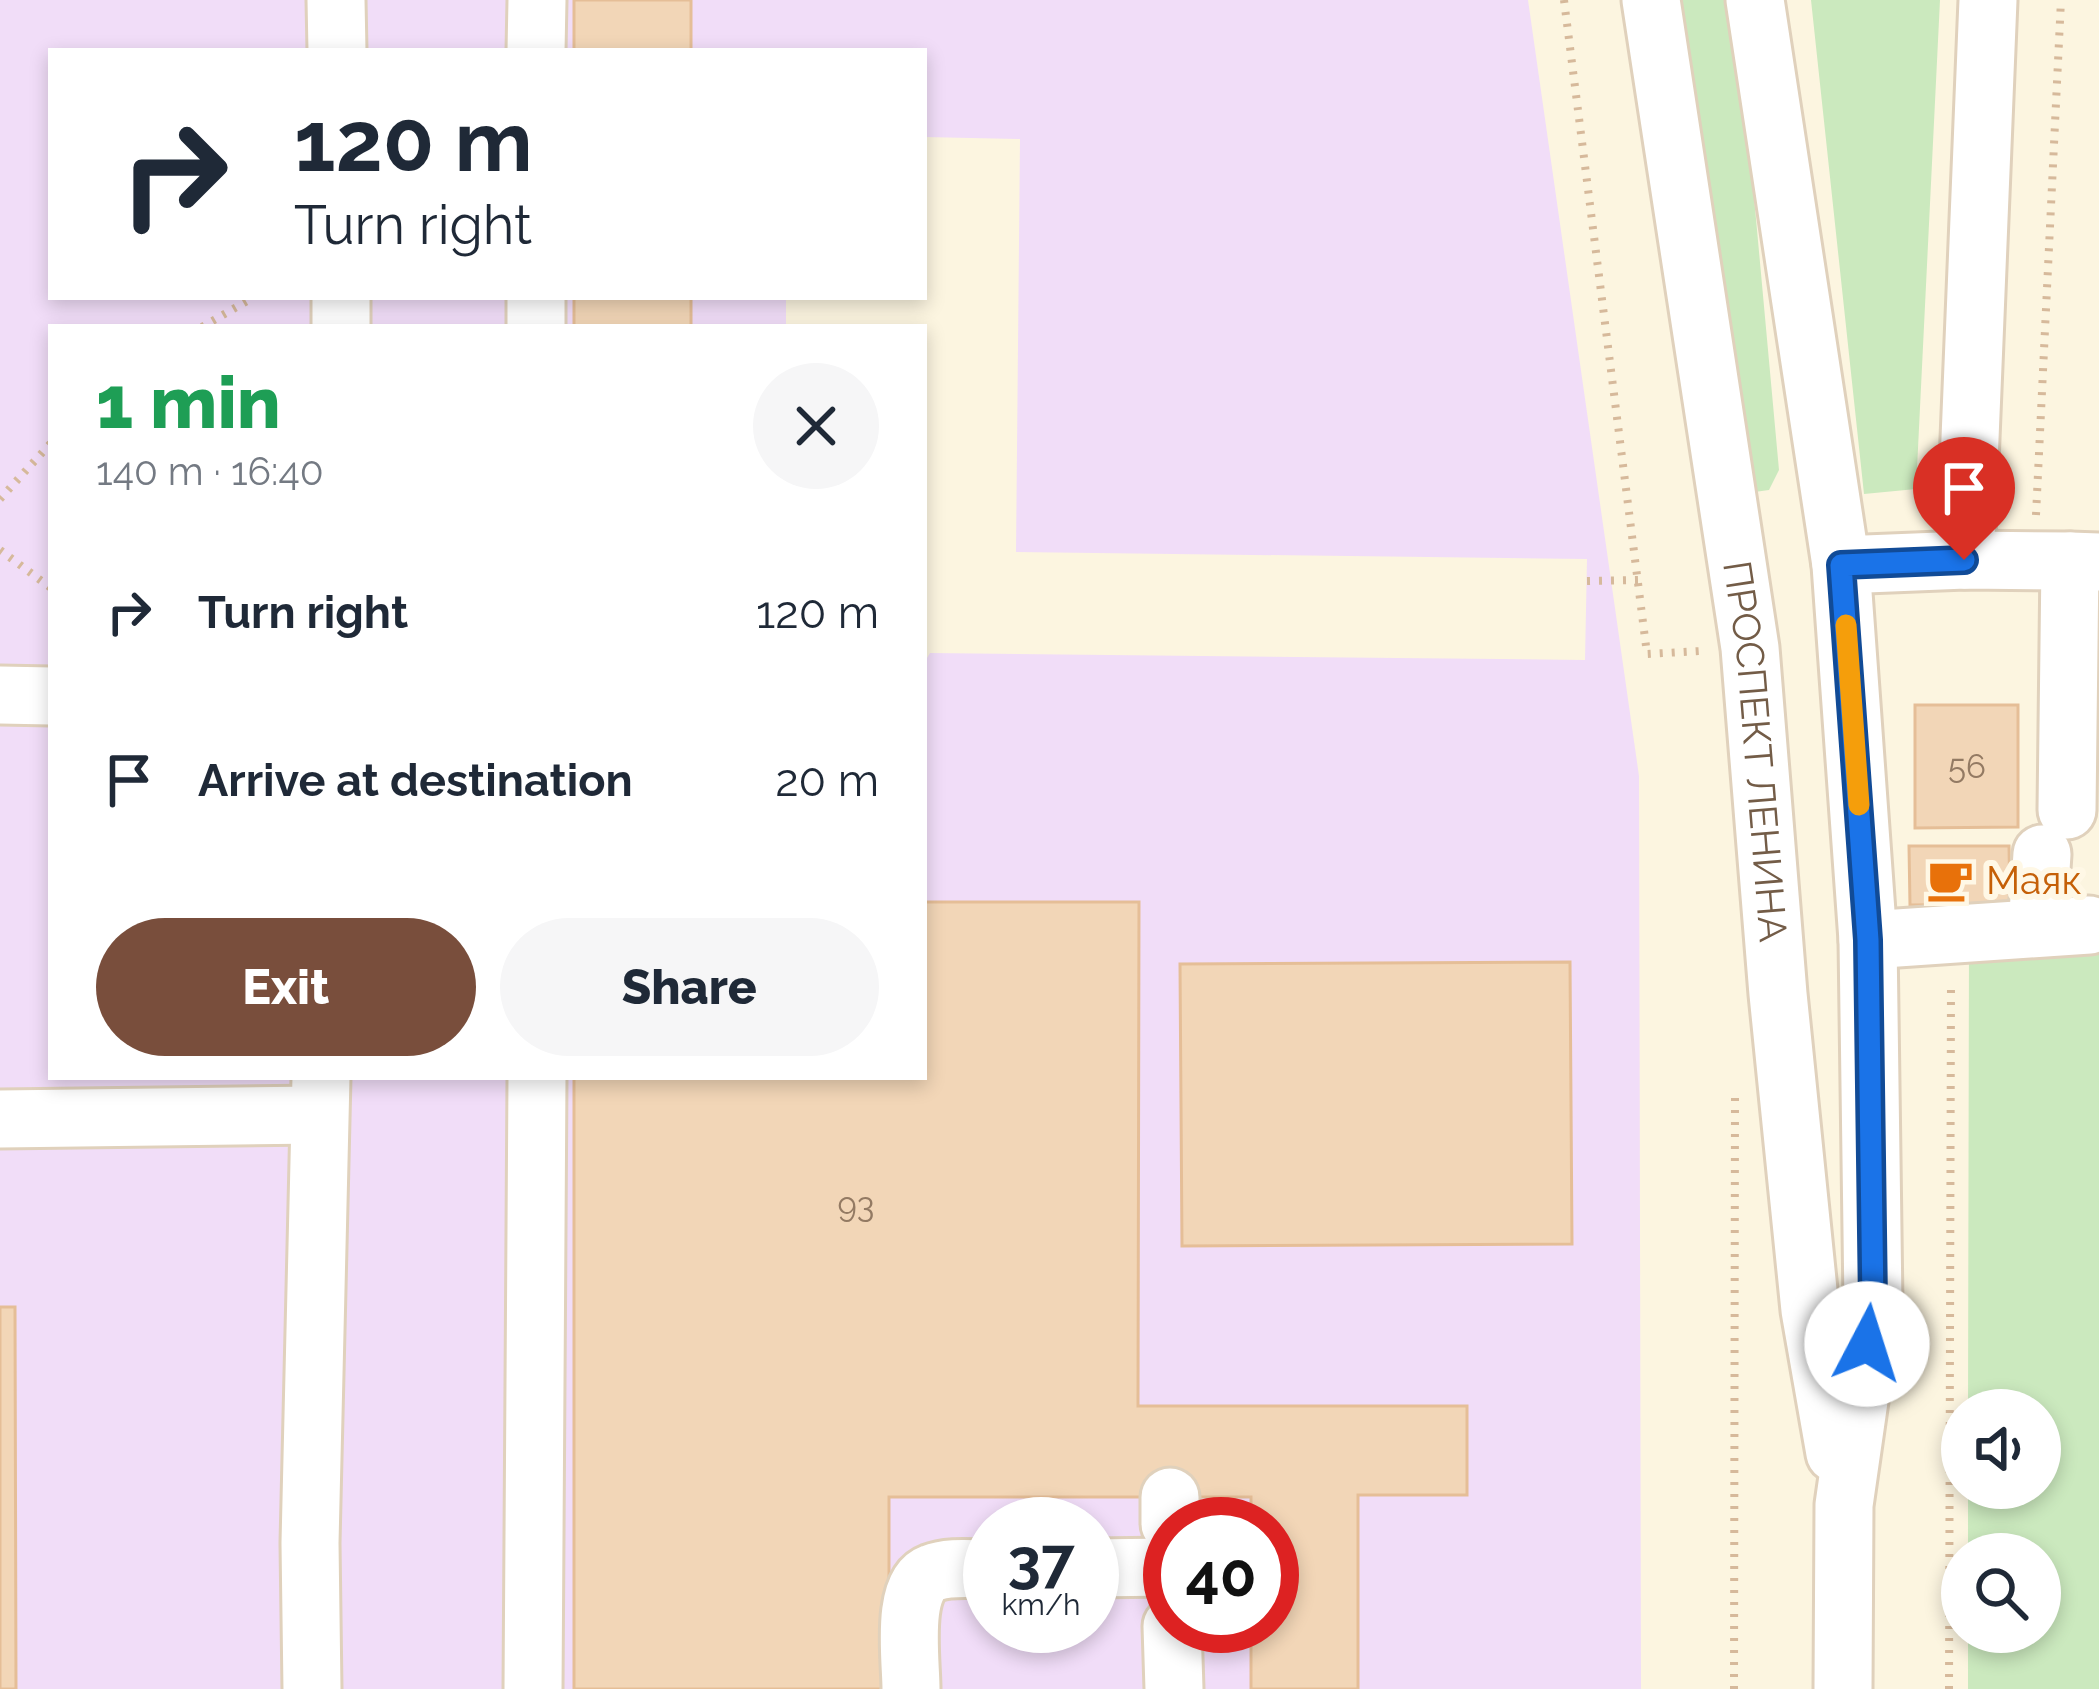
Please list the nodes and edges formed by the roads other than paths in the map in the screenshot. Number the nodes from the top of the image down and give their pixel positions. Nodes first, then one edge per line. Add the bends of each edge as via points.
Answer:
1 (336, 0) edge
2 (537, 0) edge
3 (1651, 0) edge
4 (1755, 0) edge
5 (1988, 0) edge
6 (337, 48) edge
7 (536, 48) edge
8 (1964, 560) junction
9 (2068, 562) edge
10 (1841, 565) junction
11 (0, 695) edge
12 (48, 696) edge
13 (1868, 940) junction
14 (537, 1080) edge
15 (320, 1096) edge
16 (0, 1119) edge
17 (1844, 1505) junction
18 (963, 1570) edge
19 (1173, 1653) edge
20 (530, 1677) edge
21 (311, 1689) edge
22 (911, 1689) edge
23 (1174, 1689) edge
24 (1844, 1689) edge

1 - 6 street
2 - 7 street
3 - 17 street, ПРОСПЕКТ ЛЕНИНА via 1750,648 1810,1310
4 - 10 street, ПРОСПЕКТ ЛЕНИНА
5 - 8 street
8 - 9 street
8 - 10 street
9 - 13 street via 2054,832 2063,926
10 - 13 street, ПРОСПЕКТ ЛЕНИНА
11 - 12 street
13 - 17 street, ПРОСПЕКТ ЛЕНИНА via 1873,1304
14 - 20 street
15 - 16 street
15 - 21 street
17 - 24 street, ПРОСПЕКТ ЛЕНИНА
18 - 22 street via 927,1574 916,1586
19 - 23 street

